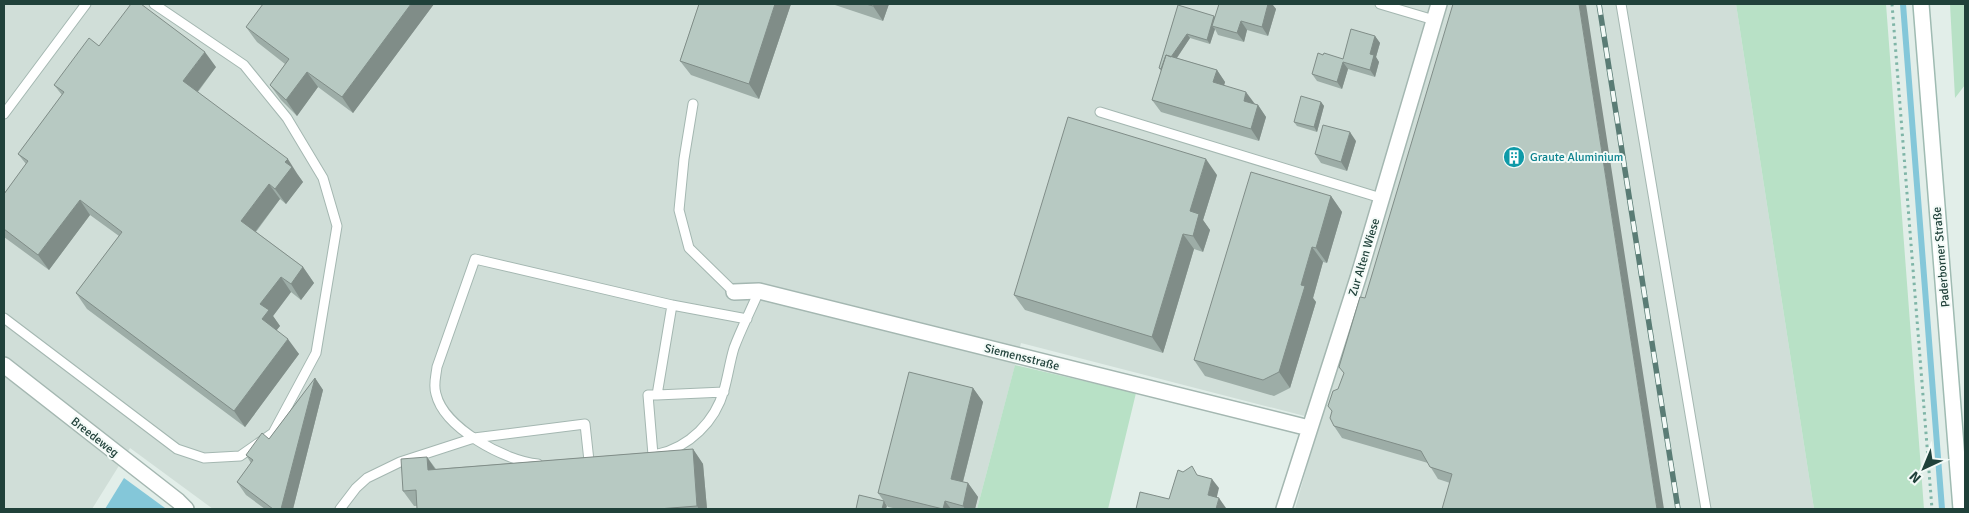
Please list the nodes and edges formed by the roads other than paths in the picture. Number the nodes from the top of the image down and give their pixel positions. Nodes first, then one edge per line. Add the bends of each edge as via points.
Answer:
1 (86, 4) edge
2 (154, 4) edge
3 (1380, 4) edge
4 (1439, 4) edge
5 (1621, 4) edge
6 (1921, 4) edge
7 (1434, 20) junction
8 (693, 104) dead end
9 (1100, 112) dead end
10 (4, 114) edge
11 (1381, 198) junction
12 (759, 291) junction
13 (734, 292) joint
14 (672, 305) junction
15 (4, 318) edge
16 (747, 319) junction
17 (4, 365) edge
18 (724, 392) junction
19 (657, 394) junction
20 (1309, 428) junction
21 (474, 438) junction
22 (653, 455) junction
23 (643, 456) edge
24 (588, 461) edge
25 (545, 464) edge
26 (186, 509) edge
27 (340, 509) edge
28 (1284, 509) edge
29 (1706, 509) edge
30 (1961, 509) edge

1 - 10 lane
2 - 15 lane via 244,65 287,118 323,178 337,226 316,353 273,433 240,456 204,458 177,449
3 - 7 lane
4 - 7 street, Zur Alten Wiese
5 - 29 lane
6 - 30 street, Paderborner Straße
7 - 11 street, Zur Alten Wiese
8 - 13 lane via 679,210 688,248
9 - 11 lane
11 - 20 street, Zur Alten Wiese
12 - 13 street, Siemensstraße
12 - 16 lane
12 - 20 street, Siemensstraße
14 - 16 lane
14 - 19 lane
14 - 21 lane via 475,258 434,385 443,409
16 - 18 lane via 734,349
17 - 26 street, Breedeweg
18 - 19 lane
18 - 22 lane via 711,416 689,441
19 - 22 lane via 648,394
20 - 28 street, Zur Alten Wiese
21 - 24 lane via 585,424
21 - 25 lane via 509,457
21 - 27 lane via 376,472 356,488
22 - 23 lane

